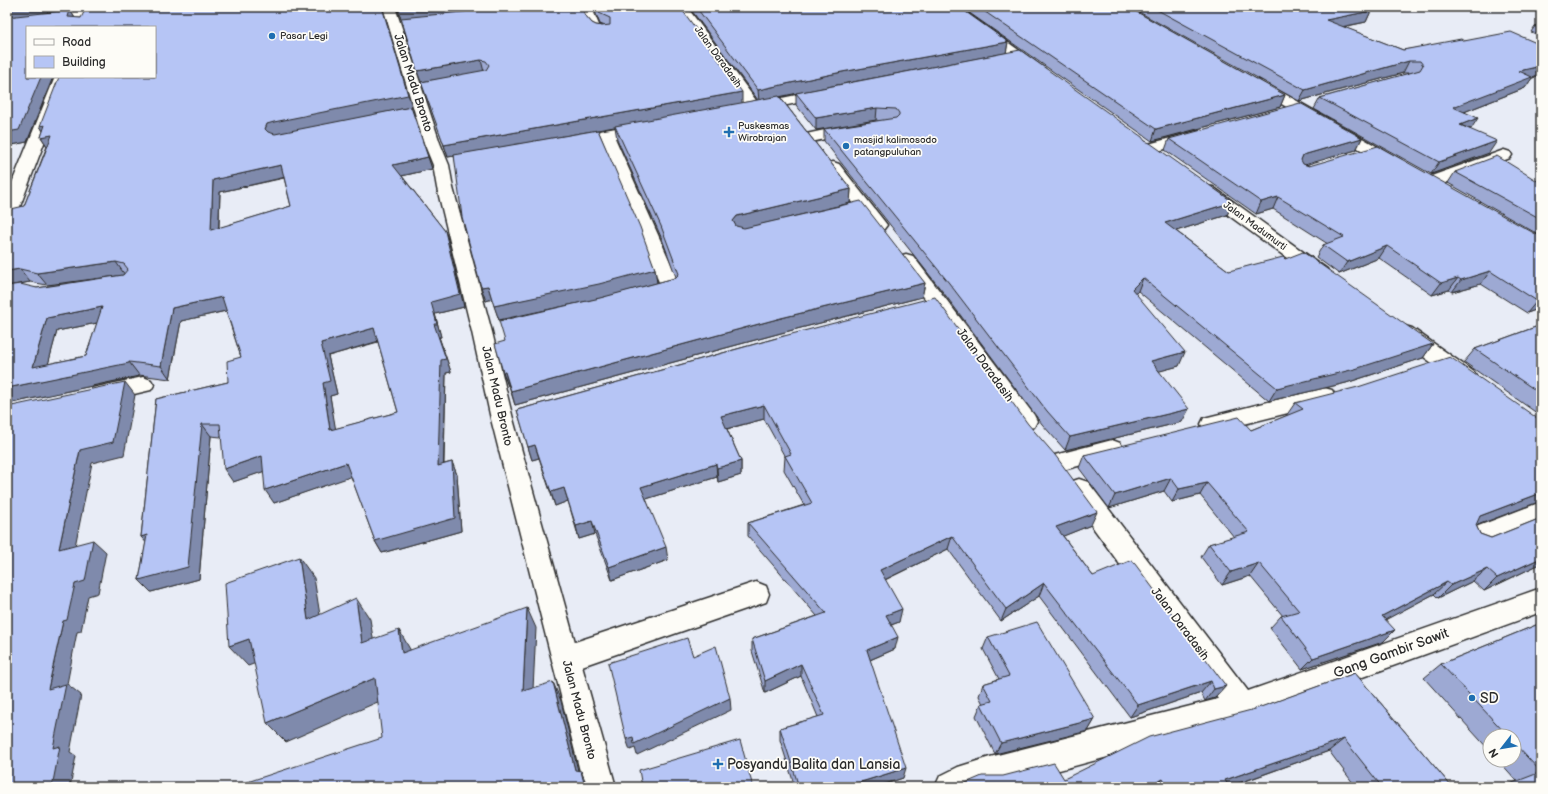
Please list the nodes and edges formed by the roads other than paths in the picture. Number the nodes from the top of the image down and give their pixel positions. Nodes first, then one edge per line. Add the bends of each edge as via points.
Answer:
1 (144, 7) edge
2 (603, 7) edge
3 (681, 7) edge
4 (694, 7) edge
5 (951, 7) edge
6 (85, 9) edge
7 (7, 15) edge
8 (398, 19) edge
9 (7, 23) edge
10 (81, 26) edge
11 (605, 32) edge
12 (1020, 56) junction
13 (1001, 60) edge
14 (62, 78) edge
15 (1246, 78) edge
16 (1052, 80) edge
17 (835, 90) edge
18 (1320, 102) dead end
19 (768, 105) junction
20 (1298, 108) junction
21 (739, 111) edge
22 (1283, 112) edge
23 (662, 125) edge
24 (803, 127) junction
25 (867, 127) edge
26 (1213, 131) edge
27 (606, 135) junction
28 (553, 145) edge
29 (1373, 151) junction
30 (1504, 155) dead end
31 (1350, 157) edge
32 (1166, 162) edge
33 (1417, 175) junction
34 (1191, 180) edge
35 (1449, 194) edge
36 (7, 217) edge
37 (1335, 283) edge
38 (630, 298) edge
39 (938, 301) junction
40 (916, 307) edge
41 (1392, 324) edge
42 (1443, 360) junction
43 (1420, 368) edge
44 (143, 385) dead end
45 (1480, 386) edge
46 (1340, 392) edge
47 (84, 397) edge
48 (524, 413) edge
49 (502, 420) junction
50 (1196, 428) edge
51 (1135, 443) edge
52 (1047, 448) junction
53 (1541, 512) edge
54 (1476, 538) edge
55 (756, 594) dead end
56 (1541, 600) edge
57 (565, 660) junction
58 (1242, 707) junction
59 (600, 787) edge
60 (951, 787) edge

1 - 6 street
2 - 11 street via 587,11 596,29
3 - 19 street, Jalan Daradasih
4 - 19 street, Jalan Daradasih
5 - 12 street
6 - 7 street
6 - 9 street
6 - 10 street
8 - 49 street, Jalan Madu Bronto via 423,88 415,113 449,163 445,188 489,330
12 - 13 street
12 - 16 street
14 - 36 street
15 - 20 street
17 - 19 street
18 - 20 street
19 - 21 street
19 - 24 street, Jalan Daradasih
20 - 22 street
20 - 29 street
23 - 27 street
24 - 25 street
24 - 39 street, Jalan Daradasih via 856,209 892,242
26 - 32 street via 1141,144
27 - 28 street
27 - 38 street via 669,284 664,289
29 - 31 street
29 - 33 street
30 - 33 street
33 - 35 street
34 - 37 street, Jalan Madumurti
39 - 40 street
39 - 52 street, Jalan Daradasih
41 - 42 street
42 - 43 street
42 - 45 street
44 - 47 street
46 - 50 street
48 - 49 street
49 - 57 street, Jalan Madu Bronto
51 - 52 street
52 - 58 street, Jalan Daradasih
53 - 54 street
55 - 57 street
56 - 58 street, Gang Gambir Sawit
57 - 59 street, Jalan Madu Bronto
58 - 60 street, Gang Gambir Sawit via 990,773

